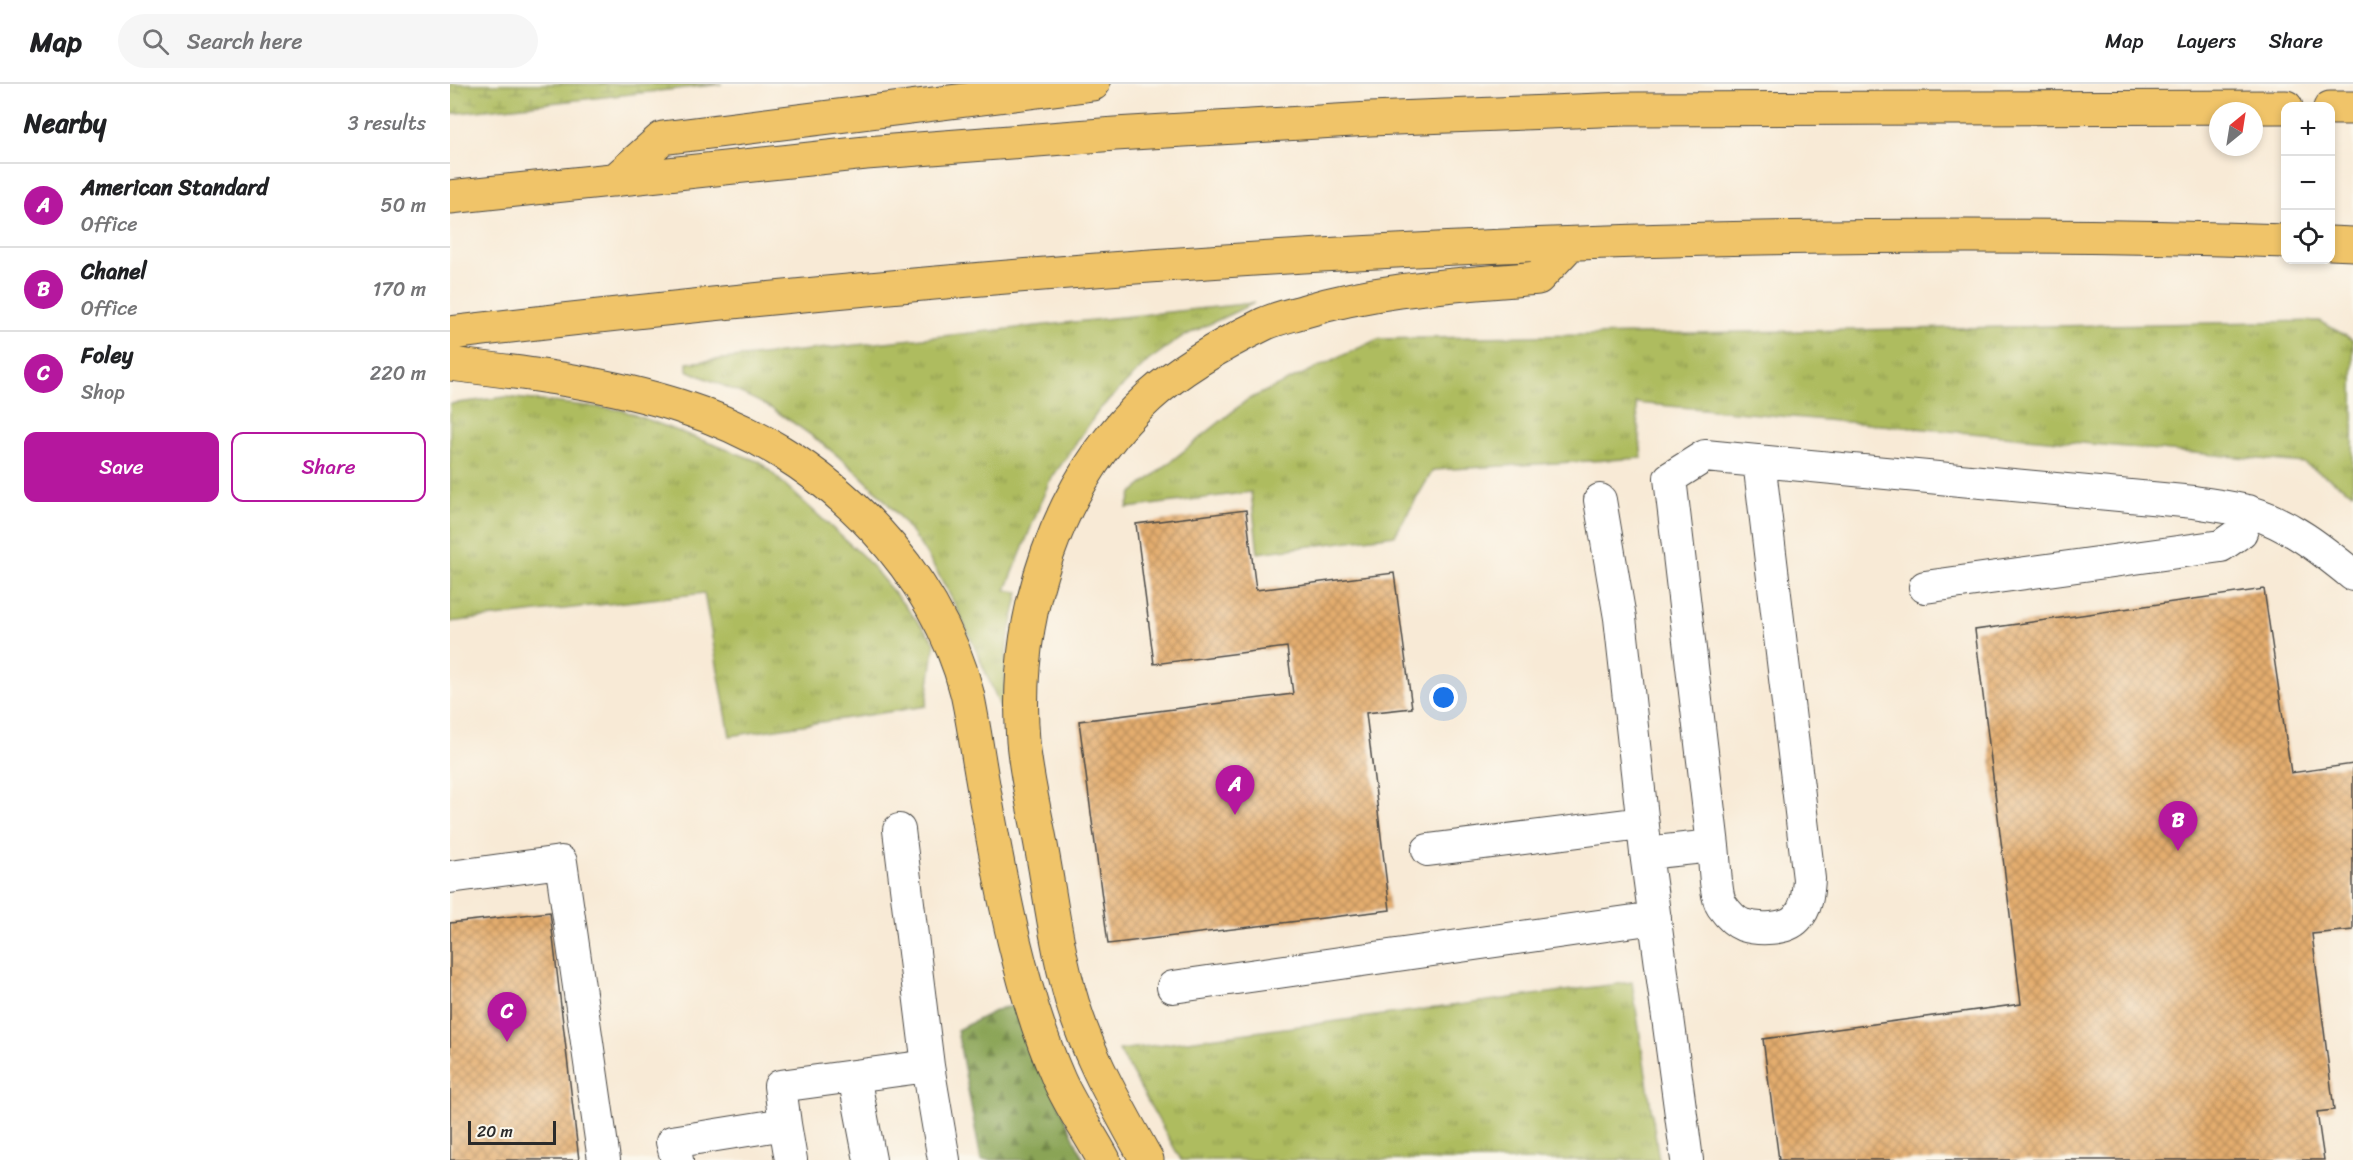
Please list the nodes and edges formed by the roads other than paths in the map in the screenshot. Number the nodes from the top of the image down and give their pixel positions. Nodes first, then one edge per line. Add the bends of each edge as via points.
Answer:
1 (1093, 84) edge
2 (2281, 107) edge
3 (2335, 108) edge
4 (2353, 108) edge
5 (615, 180) junction
6 (450, 196) edge
7 (2276, 241) edge
8 (2335, 243) edge
9 (1570, 244) junction
10 (2353, 244) edge
11 (450, 333) edge
12 (450, 364) edge
13 (1759, 461) junction
14 (1600, 500) dead end
15 (2248, 512) junction
16 (2353, 575) edge
17 (1925, 587) dead end
18 (899, 830) dead end
19 (1644, 838) junction
20 (1713, 846) junction
21 (1428, 850) dead end
22 (450, 877) edge
23 (1655, 918) junction
24 (1173, 987) dead end
25 (928, 1066) junction
26 (854, 1076) junction
27 (784, 1124) junction
28 (604, 1160) edge
29 (672, 1160) edge
30 (791, 1160) edge
31 (870, 1160) edge
32 (944, 1160) edge
33 (1104, 1160) edge
34 (1147, 1160) edge
35 (1687, 1160) edge

1 - 5 highway via 662,138
2 - 5 highway via 1626,109 1370,119 878,152
3 - 4 highway
5 - 6 highway
7 - 9 highway via 2057,235
8 - 10 highway
9 - 11 highway via 1296,255 1025,274 632,311
9 - 34 highway via 1538,278 1400,291 1331,303 1266,323 1194,364 1149,397 1103,449 1064,509 1040,579 1026,639 1023,742 1066,980 1100,1073
12 - 33 highway via 637,393 712,416 767,442 819,476 898,553 944,632 966,691 1000,878 1035,1012 1059,1081
13 - 15 lane via 2194,502
13 - 20 lane via 1705,456 1670,478
13 - 20 lane via 1809,879 1807,898 1796,920 1784,926 1762,928 1742,925 1732,917 1720,904
14 - 19 lane via 1620,618
15 - 16 lane via 2312,541
15 - 17 lane via 2241,532 2221,546
18 - 25 lane
19 - 20 lane
19 - 21 lane
19 - 23 lane
22 - 28 lane via 561,862
23 - 24 lane
23 - 35 lane
25 - 26 lane
25 - 32 lane
26 - 27 lane via 780,1086
26 - 31 lane
27 - 29 lane via 672,1142
27 - 30 lane

